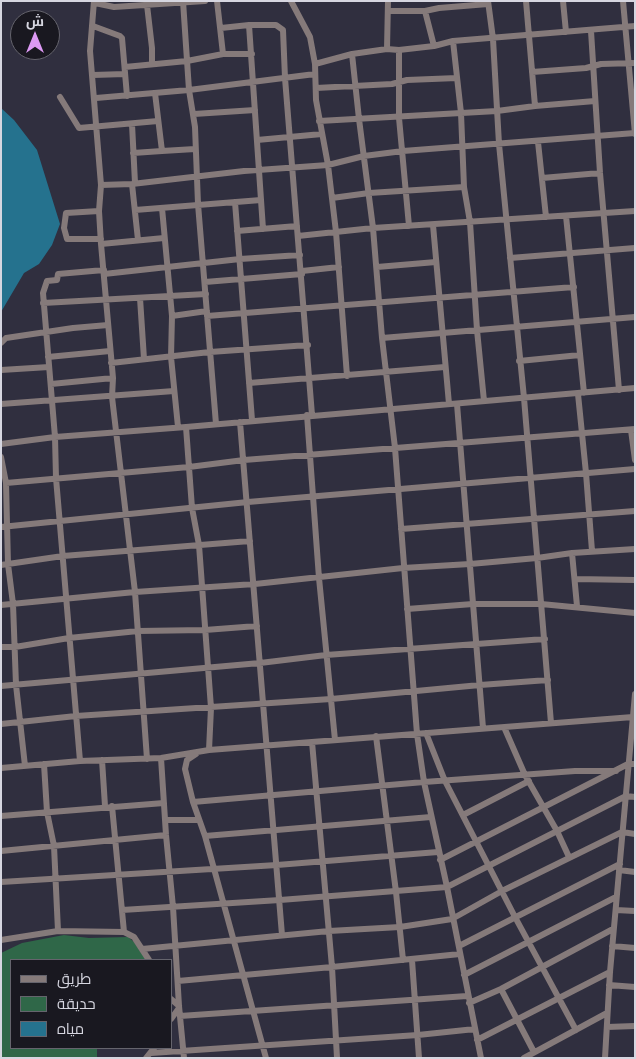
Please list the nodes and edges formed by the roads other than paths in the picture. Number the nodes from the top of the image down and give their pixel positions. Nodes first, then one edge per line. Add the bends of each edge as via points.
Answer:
1 (205, 1) edge
2 (217, 1) edge
3 (291, 1) edge
4 (388, 1) edge
5 (526, 1) edge
6 (563, 1) edge
7 (623, 1) edge
8 (95, 2) edge
9 (183, 2) edge
10 (488, 3) edge
11 (147, 5) junction
12 (439, 5) edge
13 (389, 11) junction
14 (425, 11) junction
15 (248, 25) junction
16 (93, 26) junction
17 (635, 26) edge
18 (626, 27) junction
19 (221, 28) junction
20 (591, 30) junction
21 (566, 32) junction
22 (529, 35) junction
23 (493, 39) junction
24 (453, 41) junction
25 (434, 46) junction
26 (387, 49) junction
27 (399, 50) junction
28 (223, 54) junction
29 (252, 54) junction
30 (352, 54) junction
31 (187, 61) junction
32 (152, 63) junction
33 (631, 63) edge
34 (315, 64) junction
35 (593, 66) junction
36 (125, 67) junction
37 (532, 72) junction
38 (125, 74) junction
39 (315, 74) junction
40 (93, 75) junction
41 (285, 78) junction
42 (457, 78) junction
43 (252, 81) junction
44 (399, 82) junction
45 (355, 85) junction
46 (316, 88) junction
47 (190, 90) junction
48 (155, 93) junction
49 (127, 96) junction
50 (60, 97) dead end
51 (96, 98) junction
52 (595, 101) junction
53 (535, 106) junction
54 (255, 110) junction
55 (497, 111) junction
56 (461, 113) junction
57 (194, 114) junction
58 (400, 118) junction
59 (359, 119) junction
60 (158, 122) junction
61 (319, 122) junction
62 (132, 124) junction
63 (97, 127) junction
64 (322, 134) junction
65 (635, 134) edge
66 (291, 137) junction
67 (598, 137) junction
68 (257, 140) junction
69 (538, 142) junction
70 (499, 144) junction
71 (463, 146) junction
72 (195, 149) junction
73 (403, 150) junction
74 (162, 151) junction
75 (133, 153) junction
76 (364, 156) junction
77 (328, 165) junction
78 (293, 167) junction
79 (259, 170) junction
80 (600, 174) junction
81 (197, 175) junction
82 (542, 178) junction
83 (134, 183) junction
84 (101, 185) junction
85 (464, 187) junction
86 (406, 191) junction
87 (369, 193) junction
88 (332, 198) junction
89 (261, 200) junction
90 (236, 202) junction
91 (198, 204) junction
92 (162, 208) junction
93 (135, 210) junction
94 (99, 211) junction
95 (635, 211) edge
96 (604, 212) junction
97 (566, 216) junction
98 (546, 217) junction
99 (507, 220) junction
100 (470, 222) junction
101 (434, 225) junction
102 (297, 226) junction
103 (409, 226) junction
104 (373, 228) junction
105 (263, 229) junction
106 (237, 231) junction
107 (336, 232) junction
108 (298, 236) junction
109 (164, 238) junction
110 (138, 240) junction
111 (101, 241) junction
112 (635, 248) edge
113 (608, 250) junction
114 (570, 253) junction
115 (300, 255) junction
116 (510, 258) junction
117 (240, 259) junction
118 (436, 262) junction
119 (203, 264) junction
120 (339, 267) junction
121 (377, 267) junction
122 (168, 268) junction
123 (104, 272) junction
124 (302, 272) junction
125 (241, 279) junction
126 (205, 282) junction
127 (574, 286) junction
128 (513, 291) junction
129 (206, 294) junction
130 (475, 295) junction
131 (170, 297) junction
132 (140, 298) junction
133 (439, 298) junction
134 (106, 300) junction
135 (380, 302) junction
136 (43, 303) junction
137 (342, 305) junction
138 (305, 309) junction
139 (207, 314) junction
140 (244, 314) junction
141 (172, 316) junction
142 (635, 317) edge
143 (613, 319) junction
144 (577, 322) junction
145 (108, 325) junction
146 (516, 326) junction
147 (477, 330) junction
148 (46, 332) junction
149 (442, 334) junction
150 (382, 338) junction
151 (1, 343) edge
152 (308, 345) junction
153 (246, 349) junction
154 (110, 351) junction
155 (210, 352) junction
156 (580, 355) junction
157 (48, 357) junction
158 (171, 357) junction
159 (144, 359) junction
160 (519, 361) junction
161 (112, 363) junction
162 (49, 367) junction
163 (445, 367) junction
164 (1, 370) edge
165 (386, 372) junction
166 (347, 376) junction
167 (113, 378) junction
168 (310, 378) junction
169 (249, 383) junction
170 (51, 384) junction
171 (635, 388) edge
172 (619, 390) junction
173 (174, 391) junction
174 (581, 393) junction
175 (112, 396) junction
176 (524, 398) junction
177 (52, 401) junction
178 (484, 401) junction
179 (1, 404) edge
180 (449, 404) junction
181 (457, 404) junction
182 (391, 409) junction
183 (310, 415) junction
184 (252, 420) junction
185 (240, 422) junction
186 (216, 424) junction
187 (178, 427) junction
188 (186, 427) junction
189 (633, 429) edge
190 (117, 433) junction
191 (582, 433) junction
192 (55, 437) junction
193 (527, 438) junction
194 (1, 444) edge
195 (460, 444) junction
196 (395, 448) junction
197 (310, 455) junction
198 (1, 457) edge
199 (244, 460) junction
200 (635, 460) edge
201 (189, 467) junction
202 (635, 468) edge
203 (3, 473) edge
204 (586, 473) junction
205 (122, 474) junction
206 (56, 478) junction
207 (531, 479) junction
208 (6, 483) junction
209 (463, 484) junction
210 (398, 489) junction
211 (313, 497) junction
212 (4, 500) edge
213 (248, 502) junction
214 (192, 508) junction
215 (635, 511) edge
216 (126, 514) junction
217 (589, 514) junction
218 (534, 518) junction
219 (60, 520) junction
220 (467, 524) junction
221 (4, 527) edge
222 (401, 529) junction
223 (250, 541) junction
224 (199, 545) junction
225 (635, 549) edge
226 (592, 551) junction
227 (131, 552) junction
228 (572, 553) junction
229 (63, 556) junction
230 (537, 558) junction
231 (470, 564) junction
232 (5, 565) edge
233 (403, 568) junction
234 (319, 578) junction
235 (575, 579) junction
236 (635, 580) edge
237 (254, 584) junction
238 (202, 588) junction
239 (135, 592) junction
240 (67, 598) junction
241 (13, 604) junction
242 (473, 604) junction
243 (541, 604) junction
244 (1, 605) edge
245 (577, 606) junction
246 (406, 609) junction
247 (635, 613) edge
248 (257, 626) junction
249 (205, 630) junction
250 (138, 631) junction
251 (69, 638) junction
252 (545, 639) junction
253 (476, 645) junction
254 (1, 647) edge
255 (15, 647) junction
256 (410, 649) junction
257 (326, 655) junction
258 (260, 663) junction
259 (208, 667) junction
260 (142, 674) junction
261 (73, 679) junction
262 (548, 680) junction
263 (16, 684) junction
264 (480, 685) junction
265 (1, 686) edge
266 (413, 692) junction
267 (635, 694) edge
268 (330, 699) junction
269 (264, 704) junction
270 (211, 708) junction
271 (145, 713) junction
272 (76, 716) junction
273 (633, 721) edge
274 (22, 723) junction
275 (551, 723) junction
276 (1, 724) edge
277 (504, 727) junction
278 (483, 728) junction
279 (426, 733) junction
280 (417, 734) junction
281 (376, 736) junction
282 (335, 740) junction
283 (312, 742) junction
284 (268, 746) junction
285 (209, 750) junction
286 (199, 752) junction
287 (161, 758) junction
288 (147, 759) junction
289 (102, 760) junction
290 (80, 761) junction
291 (44, 764) junction
292 (632, 764) edge
293 (25, 766) junction
294 (1, 768) edge
295 (616, 771) junction
296 (527, 778) junction
297 (445, 781) junction
298 (424, 782) junction
299 (382, 786) junction
300 (318, 792) junction
301 (271, 795) junction
302 (626, 796) junction
303 (635, 797) edge
304 (192, 802) junction
305 (164, 803) junction
306 (108, 806) junction
307 (543, 808) junction
308 (47, 812) junction
309 (463, 815) junction
310 (1, 816) edge
311 (430, 817) junction
312 (165, 820) junction
313 (198, 820) junction
314 (386, 822) junction
315 (320, 827) junction
316 (274, 831) junction
317 (557, 831) junction
318 (622, 832) junction
319 (635, 834) edge
320 (166, 835) junction
321 (205, 836) junction
322 (114, 839) junction
323 (476, 841) junction
324 (54, 846) junction
325 (1, 852) edge
326 (438, 852) junction
327 (391, 856) junction
328 (569, 857) junction
329 (440, 860) junction
330 (323, 861) junction
331 (277, 865) junction
332 (490, 866) junction
333 (619, 867) junction
334 (214, 868) junction
335 (170, 871) junction
336 (635, 872) edge
337 (117, 875) junction
338 (55, 878) junction
339 (1, 882) edge
340 (447, 887) junction
341 (502, 891) junction
342 (396, 892) junction
343 (325, 897) junction
344 (616, 897) junction
345 (280, 900) junction
346 (224, 904) junction
347 (173, 907) junction
348 (122, 910) junction
349 (616, 910) junction
350 (635, 911) edge
351 (515, 917) junction
352 (452, 919) junction
353 (400, 927) junction
354 (613, 929) junction
355 (58, 931) junction
356 (329, 931) junction
357 (124, 932) junction
358 (282, 935) junction
359 (1, 940) edge
360 (234, 940) junction
361 (528, 941) junction
362 (612, 946) junction
363 (175, 947) junction
364 (635, 948) edge
365 (142, 949) junction
366 (459, 950) junction
367 (148, 959) edge
368 (402, 960) junction
369 (412, 960) junction
370 (332, 967) junction
371 (543, 967) junction
372 (610, 972) junction
373 (244, 975) junction
374 (464, 975) junction
375 (178, 981) junction
376 (609, 985) junction
377 (635, 987) edge
378 (500, 989) junction
379 (559, 998) junction
380 (172, 1000) edge
381 (415, 1000) junction
382 (468, 1000) junction
383 (334, 1005) junction
384 (179, 1007) junction
385 (253, 1010) junction
386 (607, 1013) junction
387 (180, 1016) junction
388 (172, 1018) edge
389 (517, 1020) junction
390 (635, 1026) edge
391 (607, 1027) junction
392 (475, 1029) junction
393 (576, 1030) junction
394 (418, 1035) junction
395 (336, 1040) junction
396 (477, 1040) junction
397 (263, 1046) junction
398 (534, 1052) junction
399 (150, 1053) edge
400 (184, 1055) edge
401 (266, 1058) edge
402 (337, 1058) edge
403 (420, 1058) edge
404 (481, 1058) edge
405 (524, 1058) edge
406 (605, 1058) edge

1 - 9 street
2 - 19 street
3 - 34 street via 310,37
4 - 13 street
5 - 22 street
6 - 21 street
7 - 18 street
8 - 11 street via 114,7
8 - 16 street
9 - 11 street
9 - 31 street
10 - 12 street
10 - 23 street
11 - 32 street
12 - 14 street
13 - 14 street
13 - 26 street
14 - 25 street
15 - 19 street
15 - 29 street
15 - 41 street via 276,25 283,30
16 - 36 street via 122,38
16 - 40 street via 90,51
17 - 18 street
18 - 20 street
18 - 33 street
19 - 28 street
20 - 21 street
20 - 35 street
21 - 22 street
22 - 23 street
22 - 37 street
23 - 24 street
23 - 55 street
24 - 25 street
24 - 42 street
25 - 27 street
26 - 27 street
26 - 30 street
27 - 44 street
28 - 29 street
28 - 31 street
29 - 43 street
30 - 34 street
30 - 45 street
31 - 32 street
31 - 47 street
32 - 36 street
33 - 35 street
33 - 65 street
34 - 39 street
35 - 37 street
35 - 52 street
36 - 38 street
37 - 53 street
38 - 40 street
38 - 49 street
39 - 41 street
39 - 46 street
40 - 51 street
41 - 43 street
41 - 66 street
42 - 44 street
42 - 56 street
43 - 47 street
43 - 54 street
44 - 45 street
44 - 58 street
45 - 46 street
45 - 59 street
46 - 61 street
47 - 48 street
47 - 57 street
48 - 49 street
48 - 60 street
49 - 51 street
50 - 63 street via 79,128
51 - 63 street
52 - 53 street
52 - 67 street
53 - 55 street
54 - 57 street
54 - 68 street
55 - 56 street
55 - 70 street
56 - 58 street
56 - 71 street
57 - 72 street
58 - 59 street
58 - 73 street
59 - 61 street
59 - 76 street
60 - 62 street
60 - 74 street
61 - 64 street
62 - 63 street
62 - 75 street
63 - 84 street
64 - 66 street
64 - 77 street
65 - 67 street
66 - 68 street
66 - 78 street
67 - 69 street
67 - 80 street
68 - 79 street
69 - 70 street
69 - 82 street
70 - 71 street
70 - 99 street
71 - 73 street
71 - 85 street
72 - 74 street
72 - 81 street
73 - 76 street
73 - 86 street
74 - 75 street
75 - 83 street
76 - 77 street
76 - 87 street
77 - 78 street
77 - 88 street
78 - 79 street
78 - 102 street
79 - 81 street
79 - 89 street
80 - 82 street
80 - 96 street
81 - 83 street
81 - 91 street
82 - 98 street
83 - 84 street
83 - 93 street
84 - 94 street
85 - 86 street
85 - 100 street
86 - 87 street
86 - 103 street
87 - 88 street
87 - 104 street
88 - 107 street
89 - 90 street
89 - 105 street
90 - 91 street
90 - 106 street
91 - 92 street
91 - 119 street
92 - 93 street
92 - 109 street
93 - 110 street
94 - 111 street
94 - 111 street via 66,213 64,228 67,239
95 - 96 street
96 - 97 street
96 - 113 street
97 - 98 street
97 - 114 street
98 - 99 street
99 - 100 street
99 - 116 street
100 - 101 street
100 - 130 street
101 - 103 street
101 - 118 street
102 - 105 street
102 - 108 street
103 - 104 street
104 - 107 street
104 - 121 street
105 - 106 street
106 - 117 street
107 - 108 street
107 - 120 street
108 - 115 street
109 - 110 street
109 - 122 street
110 - 111 street
111 - 123 street
112 - 113 street
113 - 114 street
113 - 143 street
114 - 116 street
114 - 127 street
115 - 117 street
115 - 124 street
116 - 128 street
117 - 119 street
117 - 125 street
118 - 121 street
118 - 133 street
119 - 122 street
119 - 126 street
120 - 124 street
120 - 137 street
121 - 135 street
122 - 123 street
122 - 131 street
123 - 134 street
123 - 136 street via 58,274 57,280 47,281
124 - 125 street
124 - 138 street
125 - 126 street
125 - 140 street
126 - 129 street
127 - 128 street
127 - 144 street
128 - 130 street
128 - 146 street
129 - 131 street
129 - 139 street
130 - 133 street
130 - 147 street
131 - 132 street
131 - 141 street
132 - 134 street
132 - 159 street
133 - 135 street
133 - 149 street
134 - 136 street
134 - 145 street
135 - 137 street
135 - 150 street
136 - 148 street
137 - 138 street
137 - 166 street
138 - 140 street
138 - 152 street
139 - 140 street
139 - 141 street
139 - 155 street
140 - 153 street
141 - 158 street
142 - 143 street
143 - 144 street
143 - 172 street
144 - 146 street
144 - 156 street
145 - 148 street
145 - 154 street
146 - 147 street
146 - 160 street
147 - 149 street
147 - 178 street
148 - 151 street via 6,338
148 - 157 street
149 - 150 street
149 - 163 street
150 - 165 street
152 - 153 street
152 - 168 street
153 - 155 street
153 - 169 street
154 - 157 street
154 - 161 street
155 - 158 street
155 - 186 street
156 - 160 street
156 - 174 street
157 - 162 street
158 - 159 street
158 - 173 street
159 - 161 street
160 - 176 street
161 - 167 street
162 - 164 street
162 - 170 street
163 - 165 street
163 - 180 street
165 - 166 street
165 - 182 street
166 - 168 street
167 - 170 street
167 - 175 street
168 - 169 street
168 - 183 street
169 - 184 street
170 - 177 street
171 - 172 street
172 - 174 street
173 - 175 street
173 - 187 street
174 - 176 street
174 - 191 street
175 - 177 street
175 - 190 street
176 - 178 street
176 - 193 street
177 - 179 street
177 - 192 street
178 - 181 street
180 - 181 street
180 - 182 street
181 - 195 street
182 - 183 street
182 - 196 street
183 - 184 street
183 - 197 street
184 - 185 street
185 - 186 street
185 - 199 street
186 - 188 street
187 - 188 street
187 - 190 street
188 - 201 street
189 - 191 street
189 - 200 street
190 - 192 street
190 - 205 street
191 - 193 street
191 - 204 street
192 - 194 street
192 - 206 street
193 - 195 street
193 - 207 street
195 - 196 street
195 - 209 street
196 - 197 street
196 - 210 street
197 - 199 street
197 - 211 street
198 - 203 street
199 - 201 street
199 - 213 street
201 - 205 street
201 - 214 street
202 - 204 street
203 - 208 street
204 - 207 street
204 - 217 street
205 - 206 street
205 - 216 street
206 - 208 street
206 - 219 street
207 - 209 street
207 - 218 street
208 - 212 street
209 - 210 street
209 - 220 street
210 - 211 street
210 - 222 street
211 - 213 street
211 - 234 street
212 - 221 street
213 - 214 street
213 - 223 street
214 - 216 street
214 - 224 street
215 - 217 street
216 - 219 street
216 - 227 street
217 - 218 street
217 - 226 street
218 - 220 street
218 - 230 street
219 - 221 street
219 - 229 street
220 - 222 street
220 - 231 street
221 - 232 street
222 - 233 street
223 - 224 street
223 - 237 street
224 - 227 street
224 - 238 street
225 - 226 street
226 - 228 street
227 - 229 street
227 - 239 street
228 - 230 street
228 - 235 street
229 - 232 street
229 - 240 street
230 - 231 street
230 - 243 street
231 - 233 street
231 - 242 street
232 - 241 street
233 - 234 street
233 - 246 street
234 - 237 street
234 - 257 street
235 - 236 street
235 - 245 street
237 - 238 street
237 - 248 street
238 - 239 street
238 - 249 street
239 - 240 street
239 - 250 street
240 - 241 street
240 - 251 street
241 - 244 street
241 - 255 street
242 - 243 street
242 - 246 street
242 - 253 street
243 - 245 street
243 - 252 street
245 - 247 street
246 - 256 street
248 - 249 street
248 - 258 street
249 - 250 street
249 - 259 street
250 - 251 street
250 - 260 street
251 - 255 street
251 - 261 street
252 - 253 street
252 - 262 street
253 - 256 street
253 - 264 street
254 - 255 street
255 - 263 street
256 - 257 street
256 - 266 street
257 - 258 street
257 - 268 street
258 - 259 street
258 - 269 street
259 - 260 street
259 - 270 street
260 - 261 street
260 - 271 street
261 - 263 street
261 - 272 street
262 - 264 street
262 - 275 street
263 - 265 street
263 - 274 street
264 - 266 street
264 - 278 street
266 - 268 street
266 - 280 street
267 - 273 street
268 - 269 street
268 - 282 street
269 - 270 street
269 - 284 street
270 - 271 street
270 - 285 street
271 - 272 street
271 - 288 street
272 - 274 street
272 - 290 street
273 - 275 street
273 - 292 street
274 - 276 street
274 - 293 street
275 - 277 street
277 - 278 street
277 - 296 street
278 - 279 street
279 - 280 street
279 - 297 street
280 - 281 street
280 - 298 street
281 - 282 street
281 - 299 street
282 - 283 street
283 - 284 street
283 - 300 street
284 - 285 street
284 - 301 street
285 - 286 street
286 - 287 street
286 - 304 street via 185,764
287 - 288 street
287 - 305 street
288 - 289 street
289 - 290 street
289 - 306 street
290 - 291 street
291 - 293 street
291 - 308 street
292 - 295 street
292 - 302 street
293 - 294 street
295 - 296 street via 575,771
295 - 307 street
296 - 297 street
296 - 307 street
296 - 309 street
297 - 298 street
297 - 309 street
298 - 299 street
298 - 311 street
299 - 300 street
299 - 314 street
300 - 301 street
300 - 315 street
301 - 304 street
301 - 316 street
302 - 303 street
302 - 317 street
302 - 318 street
304 - 313 street
305 - 306 street
305 - 312 street
306 - 308 street
306 - 322 street
307 - 317 street
307 - 323 street
308 - 310 street
308 - 324 street
309 - 323 street
311 - 314 street
311 - 326 street
312 - 313 street
312 - 320 street
313 - 321 street
314 - 315 street
314 - 327 street
315 - 316 street
315 - 330 street
316 - 321 street
316 - 331 street
317 - 328 street
317 - 332 street
318 - 319 street
318 - 328 street
318 - 333 street
320 - 322 street
320 - 335 street
321 - 334 street
322 - 324 street
322 - 337 street
323 - 329 street
323 - 332 street
324 - 325 street
324 - 338 street
326 - 327 street
326 - 329 street
327 - 330 street
327 - 342 street
328 - 341 street
329 - 340 street
330 - 331 street
330 - 343 street
331 - 334 street
331 - 345 street
332 - 340 street
332 - 341 street
333 - 336 street
333 - 344 street
333 - 351 street
334 - 335 street
334 - 346 street
335 - 337 street
335 - 347 street
337 - 338 street
337 - 348 street
338 - 339 street
338 - 355 street
340 - 342 street
340 - 352 street
341 - 351 street
341 - 352 street
342 - 343 street
342 - 353 street
343 - 345 street
343 - 356 street
344 - 349 street
344 - 361 street
345 - 346 street
345 - 358 street
346 - 347 street
346 - 360 street
347 - 348 street
347 - 363 street
348 - 357 street
349 - 350 street
349 - 354 street
351 - 361 street
351 - 366 street
352 - 353 street
352 - 366 street
353 - 356 street
353 - 368 street
354 - 362 street
354 - 371 street
355 - 357 street
355 - 359 street
356 - 358 street
356 - 370 street
357 - 365 street via 134,937
358 - 360 street
360 - 363 street
360 - 373 street
361 - 371 street
361 - 374 street
362 - 364 street
362 - 372 street
363 - 365 street
363 - 375 street
365 - 367 street
366 - 369 street
366 - 374 street
368 - 369 street
368 - 370 street
369 - 381 street
370 - 373 street
370 - 383 street
371 - 378 street
371 - 379 street
372 - 376 street
372 - 379 street
373 - 375 street
373 - 385 street
374 - 382 street
375 - 384 street
376 - 377 street
376 - 386 street
378 - 382 street
378 - 389 street
379 - 389 street
379 - 393 street
380 - 384 street
381 - 382 street
381 - 383 street
381 - 394 street
382 - 392 street
383 - 385 street
383 - 395 street
384 - 387 street
384 - 388 street
385 - 387 street
385 - 397 street
386 - 391 street
386 - 393 street
387 - 400 street
389 - 396 street
389 - 398 street
390 - 391 street
391 - 406 street
392 - 394 street
392 - 396 street
393 - 398 street
394 - 395 street
394 - 403 street
395 - 397 street
395 - 402 street
396 - 404 street
397 - 400 street
397 - 401 street
398 - 405 street
399 - 400 street

